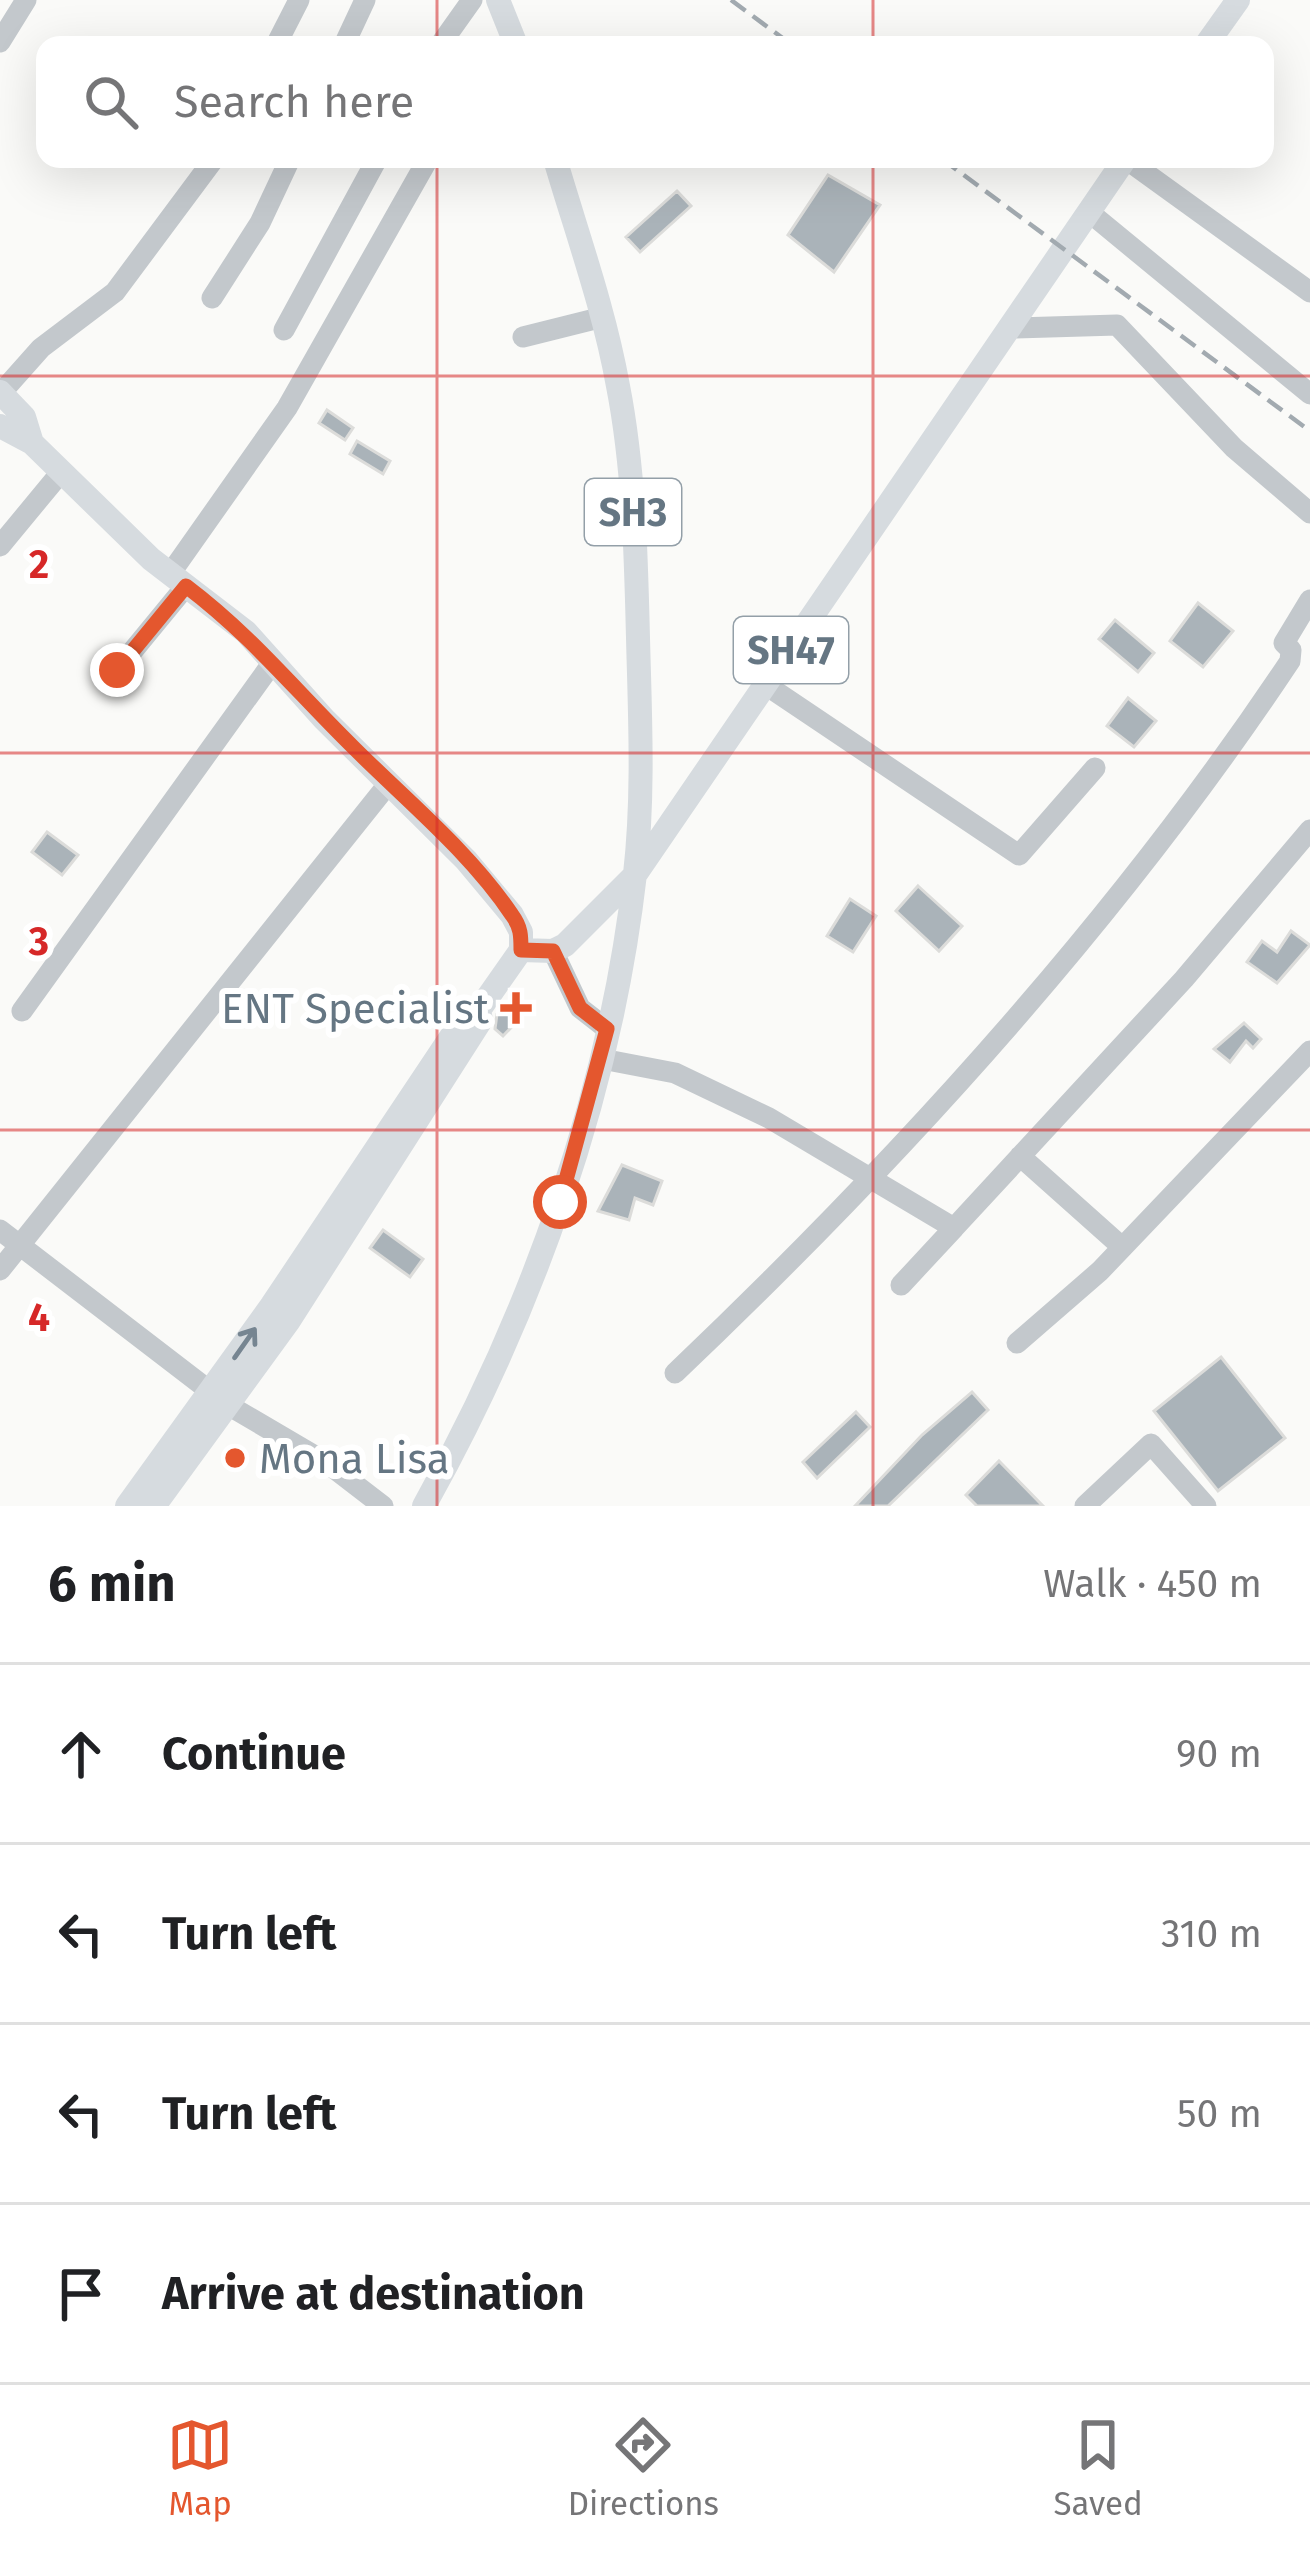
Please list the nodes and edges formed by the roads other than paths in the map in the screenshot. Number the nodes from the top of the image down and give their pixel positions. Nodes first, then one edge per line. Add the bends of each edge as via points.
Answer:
1 (26, 0) edge
2 (299, 0) edge
3 (364, 0) edge
4 (472, 0) edge
5 (498, 0) edge
6 (1238, 0) edge
7 (281, 36) edge
8 (348, 36) edge
9 (446, 36) edge
10 (509, 36) edge
11 (1212, 36) edge
12 (0, 42) edge
13 (207, 168) edge
14 (286, 168) edge
15 (372, 168) edge
16 (423, 168) edge
17 (558, 168) edge
18 (1120, 168) edge
19 (1138, 168) edge
20 (1086, 216) junction
21 (1310, 292) edge
22 (212, 298) dead end
23 (603, 317) junction
24 (1012, 328) junction
25 (284, 330) dead end
26 (523, 337) dead end
27 (1, 393) edge
28 (1310, 394) edge
29 (0, 426) edge
30 (32, 443) junction
31 (62, 472) junction
32 (1310, 513) edge
33 (0, 546) edge
34 (178, 580) junction
35 (1310, 600) edge
36 (273, 662) junction
37 (117, 670) dead end
38 (766, 685) junction
39 (1095, 768) dead end
40 (389, 783) junction
41 (1310, 830) edge
42 (635, 875) junction
43 (521, 950) junction
44 (553, 951) junction
45 (22, 1011) dead end
46 (607, 1029) junction
47 (1310, 1051) edge
48 (602, 1058) junction
49 (1019, 1156) junction
50 (868, 1177) junction
51 (954, 1228) junction
52 (0, 1230) edge
53 (21, 1244) junction
54 (1122, 1247) junction
55 (0, 1270) edge
56 (901, 1285) dead end
57 (1018, 1343) dead end
58 (675, 1372) dead end
59 (219, 1398) junction
60 (127, 1506) edge
61 (154, 1506) edge
62 (383, 1506) edge
63 (424, 1506) edge
64 (1085, 1506) edge
65 (1206, 1506) edge

1 - 12 street
2 - 7 street
3 - 8 street
4 - 9 street
5 - 10 main road
6 - 11 main road
13 - 27 street via 115,292 41,348
14 - 22 street
15 - 25 street
16 - 34 street via 287,409
17 - 23 main road, SH3
18 - 20 main road, SH47
19 - 21 street
20 - 24 main road, SH47
20 - 28 street
23 - 26 street
23 - 42 main road, SH3 via 620,390 636,549
24 - 32 street via 1117,325 1234,448
24 - 38 main road, SH47
27 - 30 main road via 24,417
29 - 30 main road
30 - 31 main road
31 - 33 street
31 - 34 main road
34 - 36 main road
34 - 37 street
35 - 50 street via 1284,643 1290,661 1178,820
36 - 40 main road
36 - 45 street
38 - 39 street via 1018,855
38 - 42 main road, SH47
40 - 43 main road via 512,914
40 - 53 street
41 - 49 street
42 - 44 main road, SH47 via 577,937
42 - 46 main road, SH3
43 - 44 main road
43 - 59 main road via 288,1322
44 - 46 street via 580,1008
46 - 48 main road, SH3
47 - 54 street
48 - 50 street via 675,1073
48 - 63 main road, SH3 via 560,1202
49 - 51 street
49 - 54 street
50 - 51 street
50 - 58 street
51 - 56 street
52 - 53 street
53 - 55 street
53 - 59 street
54 - 57 street
59 - 60 main road
59 - 61 main road
59 - 62 street
64 - 65 street via 1150,1444

